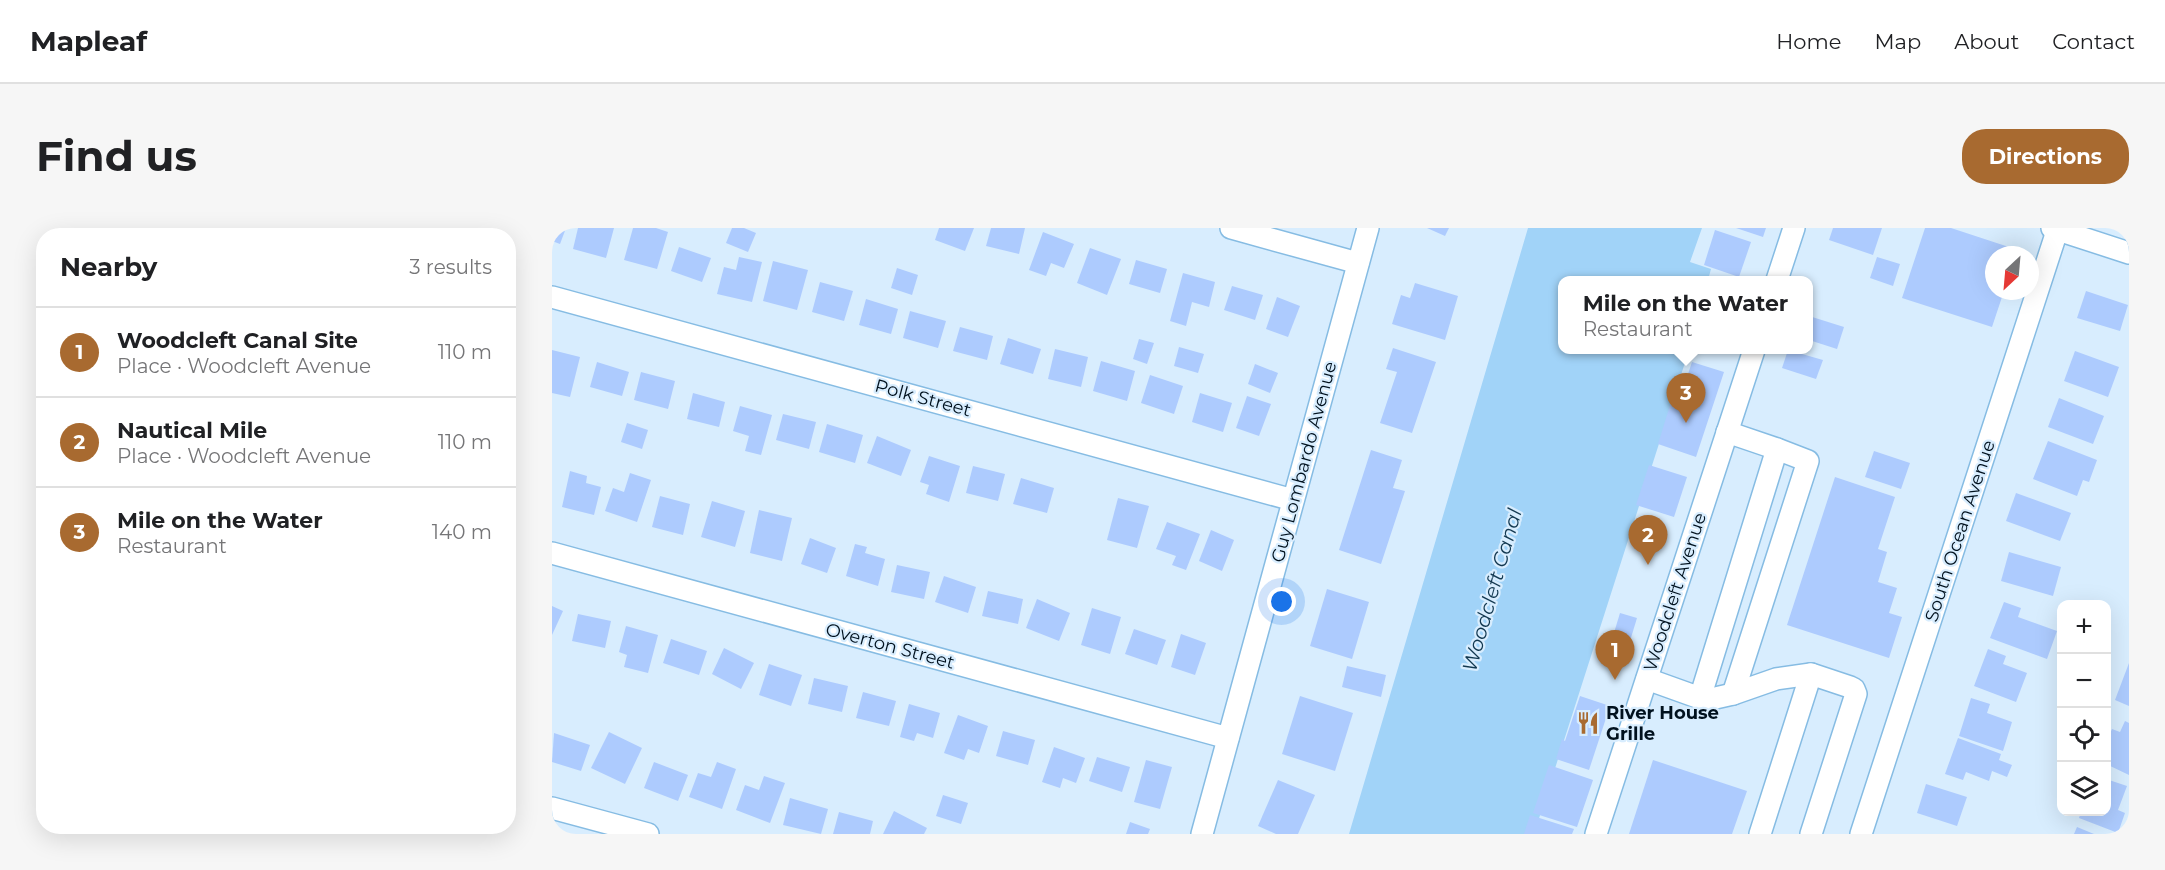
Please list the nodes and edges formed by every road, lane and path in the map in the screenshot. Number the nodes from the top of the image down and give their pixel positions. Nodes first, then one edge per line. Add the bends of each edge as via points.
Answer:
1 (1231, 228) edge
2 (1368, 228) edge
3 (1794, 228) edge
4 (2056, 229) edge
5 (2129, 253) edge
6 (1358, 263) junction
7 (1778, 276) edge
8 (552, 297) edge
9 (1753, 354) edge
10 (1727, 432) junction
11 (1777, 448) junction
12 (1293, 500) junction
13 (552, 553) edge
14 (1811, 674) junction
15 (1647, 680) junction
16 (1733, 694) junction
17 (1700, 698) junction
18 (1228, 738) junction
19 (552, 808) edge
20 (648, 834) edge
21 (1202, 834) edge
22 (1596, 834) edge
23 (1760, 834) edge
24 (1811, 834) edge
25 (1861, 834) edge

1 - 6 street
2 - 6 street, Guy Lombardo Avenue
3 - 7 street
4 - 5 street
4 - 25 street, South Ocean Avenue
6 - 12 street, Guy Lombardo Avenue
8 - 12 street, Polk Street
9 - 10 street, Woodcleft Avenue
10 - 11 street
10 - 15 street, Woodcleft Avenue
11 - 16 street via 1808,461
11 - 17 street
12 - 18 street, Guy Lombardo Avenue
13 - 18 street, Overton Street
14 - 16 street via 1776,679
14 - 23 street
14 - 24 street via 1850,687 1856,694
15 - 17 street
15 - 22 street, Woodcleft Avenue
16 - 17 street
18 - 21 street, Guy Lombardo Avenue
19 - 20 street

